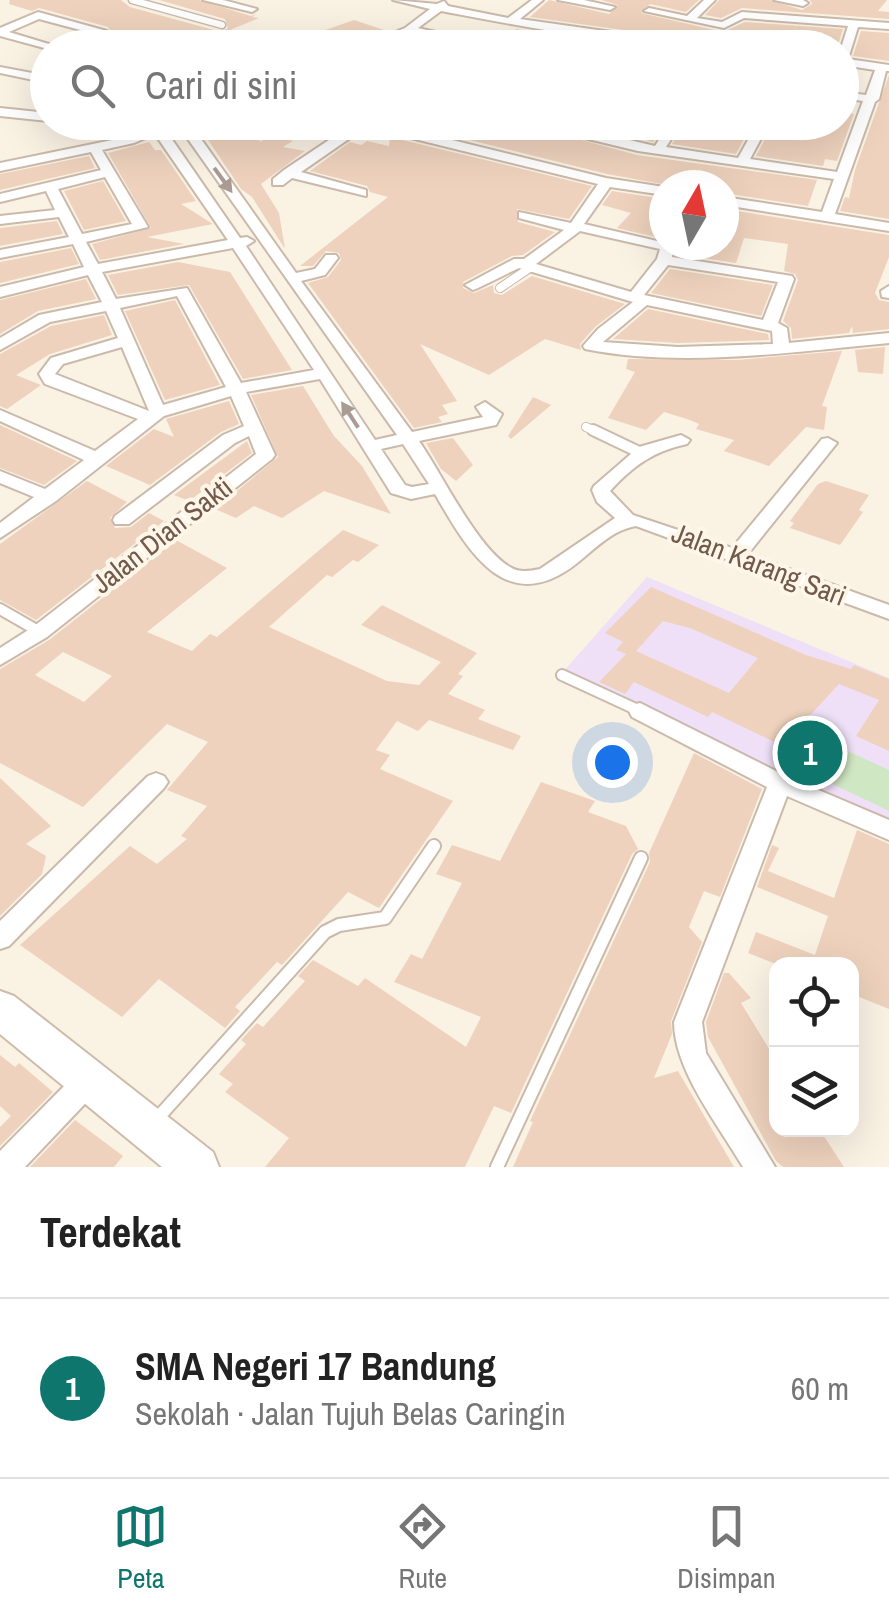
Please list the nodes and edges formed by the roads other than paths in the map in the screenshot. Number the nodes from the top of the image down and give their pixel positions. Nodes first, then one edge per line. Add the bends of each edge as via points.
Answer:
1 (132, 0) edge
2 (210, 0) edge
3 (398, 0) edge
4 (538, 0) edge
5 (563, 0) edge
6 (710, 0) edge
7 (780, 0) edge
8 (804, 2) edge
9 (444, 4) edge
10 (610, 6) dead end
11 (252, 9) dead end
12 (649, 11) dead end
13 (792, 17) junction
14 (510, 20) junction
15 (689, 20) junction
16 (854, 24) junction
17 (222, 25) dead end
18 (889, 26) edge
19 (92, 30) edge
20 (409, 30) edge
21 (498, 30) edge
22 (568, 30) edge
23 (852, 30) edge
24 (0, 32) edge
25 (30, 40) edge
26 (859, 64) edge
27 (886, 68) edge
28 (0, 74) edge
29 (30, 79) edge
30 (859, 97) edge
31 (873, 99) junction
32 (1, 114) edge
33 (30, 117) edge
34 (859, 137) edge
35 (86, 140) edge
36 (128, 140) edge
37 (170, 140) edge
38 (195, 140) edge
39 (338, 140) edge
40 (447, 140) edge
41 (608, 140) edge
42 (664, 140) edge
43 (754, 140) edge
44 (858, 140) edge
45 (95, 148) junction
46 (658, 150) junction
47 (0, 154) edge
48 (742, 162) junction
49 (0, 167) edge
50 (111, 172) junction
51 (844, 177) junction
52 (606, 182) junction
53 (49, 185) junction
54 (649, 189) edge
55 (361, 193) dead end
56 (0, 198) edge
57 (739, 203) edge
58 (62, 213) junction
59 (524, 215) dead end
60 (828, 216) junction
61 (0, 220) edge
62 (220, 220) junction
63 (889, 226) edge
64 (576, 227) junction
65 (265, 237) junction
66 (78, 239) junction
67 (649, 243) edge
68 (235, 244) junction
69 (185, 253) junction
70 (0, 254) edge
71 (331, 258) dead end
72 (664, 260) joint
73 (521, 262) junction
74 (90, 270) junction
75 (294, 278) junction
76 (473, 284) dead end
77 (500, 288) dead end
78 (0, 292) edge
79 (639, 299) junction
80 (111, 304) junction
81 (769, 326) junction
82 (889, 338) edge
83 (127, 340) junction
84 (0, 344) edge
85 (782, 350) junction
86 (323, 373) junction
87 (236, 390) junction
88 (485, 407) dead end
89 (154, 414) junction
90 (0, 415) edge
91 (586, 427) dead end
92 (253, 428) junction
93 (411, 439) junction
94 (681, 440) dead end
95 (828, 443) dead end
96 (370, 446) junction
97 (639, 452) junction
98 (97, 459) junction
99 (0, 476) edge
100 (441, 487) junction
101 (49, 497) junction
102 (122, 520) dead end
103 (628, 520) junction
104 (0, 532) edge
105 (737, 555) junction
106 (0, 609) edge
107 (889, 612) edge
108 (40, 632) junction
109 (0, 658) edge
110 (562, 675) dead end
111 (640, 712) joint
112 (156, 782) dead end
113 (780, 783) junction
114 (889, 830) edge
115 (434, 846) dead end
116 (641, 858) dead end
117 (0, 938) edge
118 (0, 1009) edge
119 (87, 1082) junction
120 (148, 1130) junction
121 (4, 1167) edge
122 (198, 1167) edge
123 (498, 1167) edge
124 (760, 1167) edge

1 - 17 lane
2 - 11 street
3 - 9 street
4 - 14 street
5 - 10 street
6 - 15 street
7 - 8 street
8 - 13 street
9 - 14 street
9 - 20 street
12 - 15 street
13 - 15 street via 741,15 724,26
13 - 16 street
14 - 21 street
14 - 22 street
16 - 18 street
16 - 23 street
19 - 24 street via 40,16
24 - 25 street
26 - 27 street
27 - 31 street
28 - 29 street
30 - 31 street
31 - 34 street
32 - 33 street
35 - 47 street
36 - 45 street
37 - 62 street
38 -> 65 street
39 - 55 street via 283,177
40 - 52 street via 554,162
41 - 46 street
42 - 46 street
43 - 48 street
44 - 51 street
45 - 49 street
45 - 50 street
46 - 48 street
48 - 51 street
50 - 53 street
50 - 66 street via 141,227
51 - 60 street
52 - 54 street
52 - 64 street
53 - 56 street
53 - 58 street
57 - 60 street
58 - 61 street
58 - 66 street
59 - 64 street
60 - 63 street
62 - 68 street
62 - 69 street
64 - 67 street
64 - 73 street
65 - 68 street
65 - 75 street
66 - 70 street
66 - 74 street
68 - 69 street
68 - 86 street
69 - 74 street
71 - 75 street via 320,272
72 - 79 street
72 - 81 street via 787,280
73 - 76 street
73 - 77 lane
73 - 79 street
74 - 78 street
74 - 80 street
75 - 93 street
79 - 81 street
79 - 85 street via 628,318 606,326 592,346
80 - 83 street
80 - 84 street via 45,318
80 - 87 street, Jalan Dian Sakti via 184,293
81 - 85 street via 780,329
82 - 85 street
83 - 89 street
83 - 89 street via 58,361 47,374
86 - 87 street
96 -> 86 street
87 - 89 street
87 - 92 street, Jalan Dian Sakti
88 - 93 street via 494,414 490,421
89 - 98 street
90 - 98 street
91 - 97 lane
92 - 102 street via 228,439
92 - 108 street, Jalan Dian Sakti via 266,455
93 - 96 street
93 - 100 street
94 - 97 street
95 - 105 street
96 - 100 street via 400,491
97 - 103 street via 601,490
98 - 101 street
99 - 101 street
100 - 103 street via 464,526 512,577 560,566 607,528
101 - 104 street
103 - 105 street, Jalan Karang Sari
105 - 107 street, Jalan Karang Sari
106 - 108 lane
108 - 109 street, Jalan Dian Sakti
110 - 111 lane
111 - 113 street
112 - 117 street
113 - 114 street
113 - 124 street via 688,1022 694,1058
115 - 120 lane via 385,918 336,923 324,932
116 - 123 lane
118 - 119 main road
119 - 120 main road
119 - 121 street
120 - 122 main road

